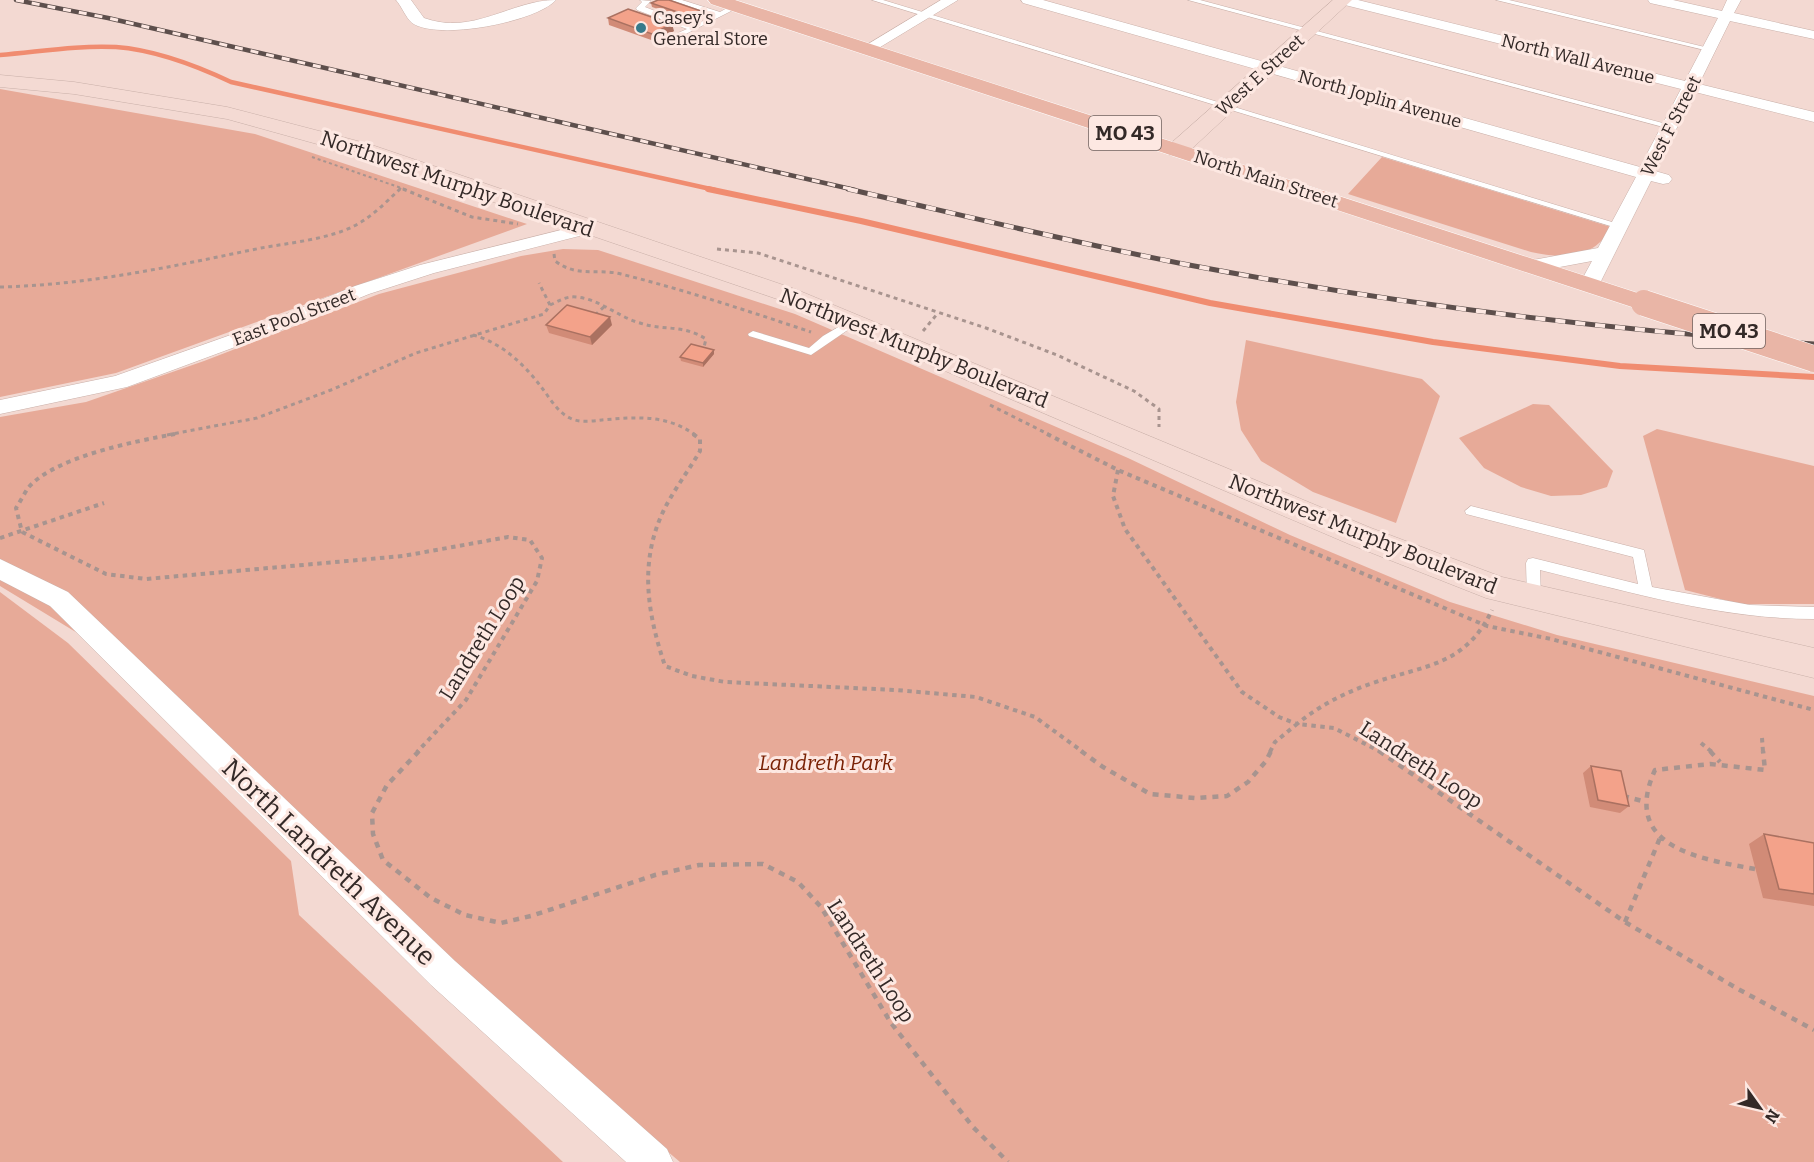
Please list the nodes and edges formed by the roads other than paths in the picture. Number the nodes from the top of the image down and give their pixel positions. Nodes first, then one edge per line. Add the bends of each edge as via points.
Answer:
1 (403, 0) edge
2 (549, 0) edge
3 (647, 0) edge
4 (876, 0) edge
5 (951, 0) edge
6 (1028, 0) edge
7 (1192, 0) edge
8 (1343, 0) edge
9 (1500, 0) edge
10 (1655, 0) edge
11 (1734, 0) edge
12 (681, 4) edge
13 (716, 9) edge
14 (663, 15) junction
15 (673, 15) edge
16 (925, 15) junction
17 (1726, 16) junction
18 (687, 19) edge
19 (677, 24) junction
20 (693, 29) junction
21 (1309, 31) junction
22 (1814, 35) edge
23 (674, 38) dead end
24 (867, 49) junction
25 (1709, 49) junction
26 (1268, 67) junction
27 (0, 81) edge
28 (1690, 87) junction
29 (1225, 106) junction
30 (1814, 117) edge
31 (1670, 126) junction
32 (1177, 150) junction
33 (1646, 174) junction
34 (1664, 179) dead end
35 (1620, 226) junction
36 (589, 228) junction
37 (1607, 252) junction
38 (1533, 266) junction
39 (1589, 285) junction
40 (854, 321) junction
41 (753, 334) dead end
42 (1814, 359) edge
43 (0, 407) edge
44 (1471, 511) dead end
45 (0, 569) edge
46 (1646, 591) junction
47 (1534, 598) junction
48 (1814, 613) edge
49 (1814, 663) edge
50 (654, 1162) edge

1 - 2 street via 418,21 438,26 501,20
3 - 14 lane via 640,8
4 - 16 lane
5 - 16 street
6 - 26 street, North Joplin Avenue
7 - 21 lane
8 - 21 street, West E Street
8 - 28 street, North Wall Avenue
9 - 25 lane
10 - 17 street
11 - 17 street, West F Street
12 - 13 lane
13 - 20 lane
13 - 24 main road, North Main Street / MO 43
14 - 15 lane
14 - 19 lane
16 - 24 street
16 - 29 lane
17 - 22 street
17 - 25 street, West F Street
18 - 19 lane
19 - 20 lane
20 - 23 lane
21 - 26 street, West E Street
21 - 31 lane
24 - 32 main road, North Main Street / MO 43
25 - 28 street, West F Street
26 - 29 street, West E Street
26 - 33 street, North Joplin Avenue
27 - 36 street, Northwest Murphy Boulevard via 86,90 278,125 361,149
28 - 30 street, North Wall Avenue
28 - 31 street, West F Street
29 - 32 street, West E Street
29 - 35 lane
31 - 33 street, West F Street
32 - 38 main road, North Main Street / MO 43
33 - 34 street, North Joplin Avenue
33 - 35 street, West F Street
35 - 37 street, West F Street
36 - 40 street, Northwest Murphy Boulevard
36 - 43 street, East Pool Street via 427,269 362,290 119,382
37 - 38 street
37 - 39 street, West F Street
38 - 39 main road, North Main Street / MO 43
39 - 42 main road, North Main Street / MO 43, bridge
40 - 41 lane via 811,352
40 - 47 street, Northwest Murphy Boulevard via 1414,558
44 - 46 lane via 1639,554
45 - 50 street, North Landreth Avenue via 59,599 443,973
46 - 47 lane via 1533,563
46 - 48 lane via 1781,614
47 - 49 street, Northwest Murphy Boulevard

